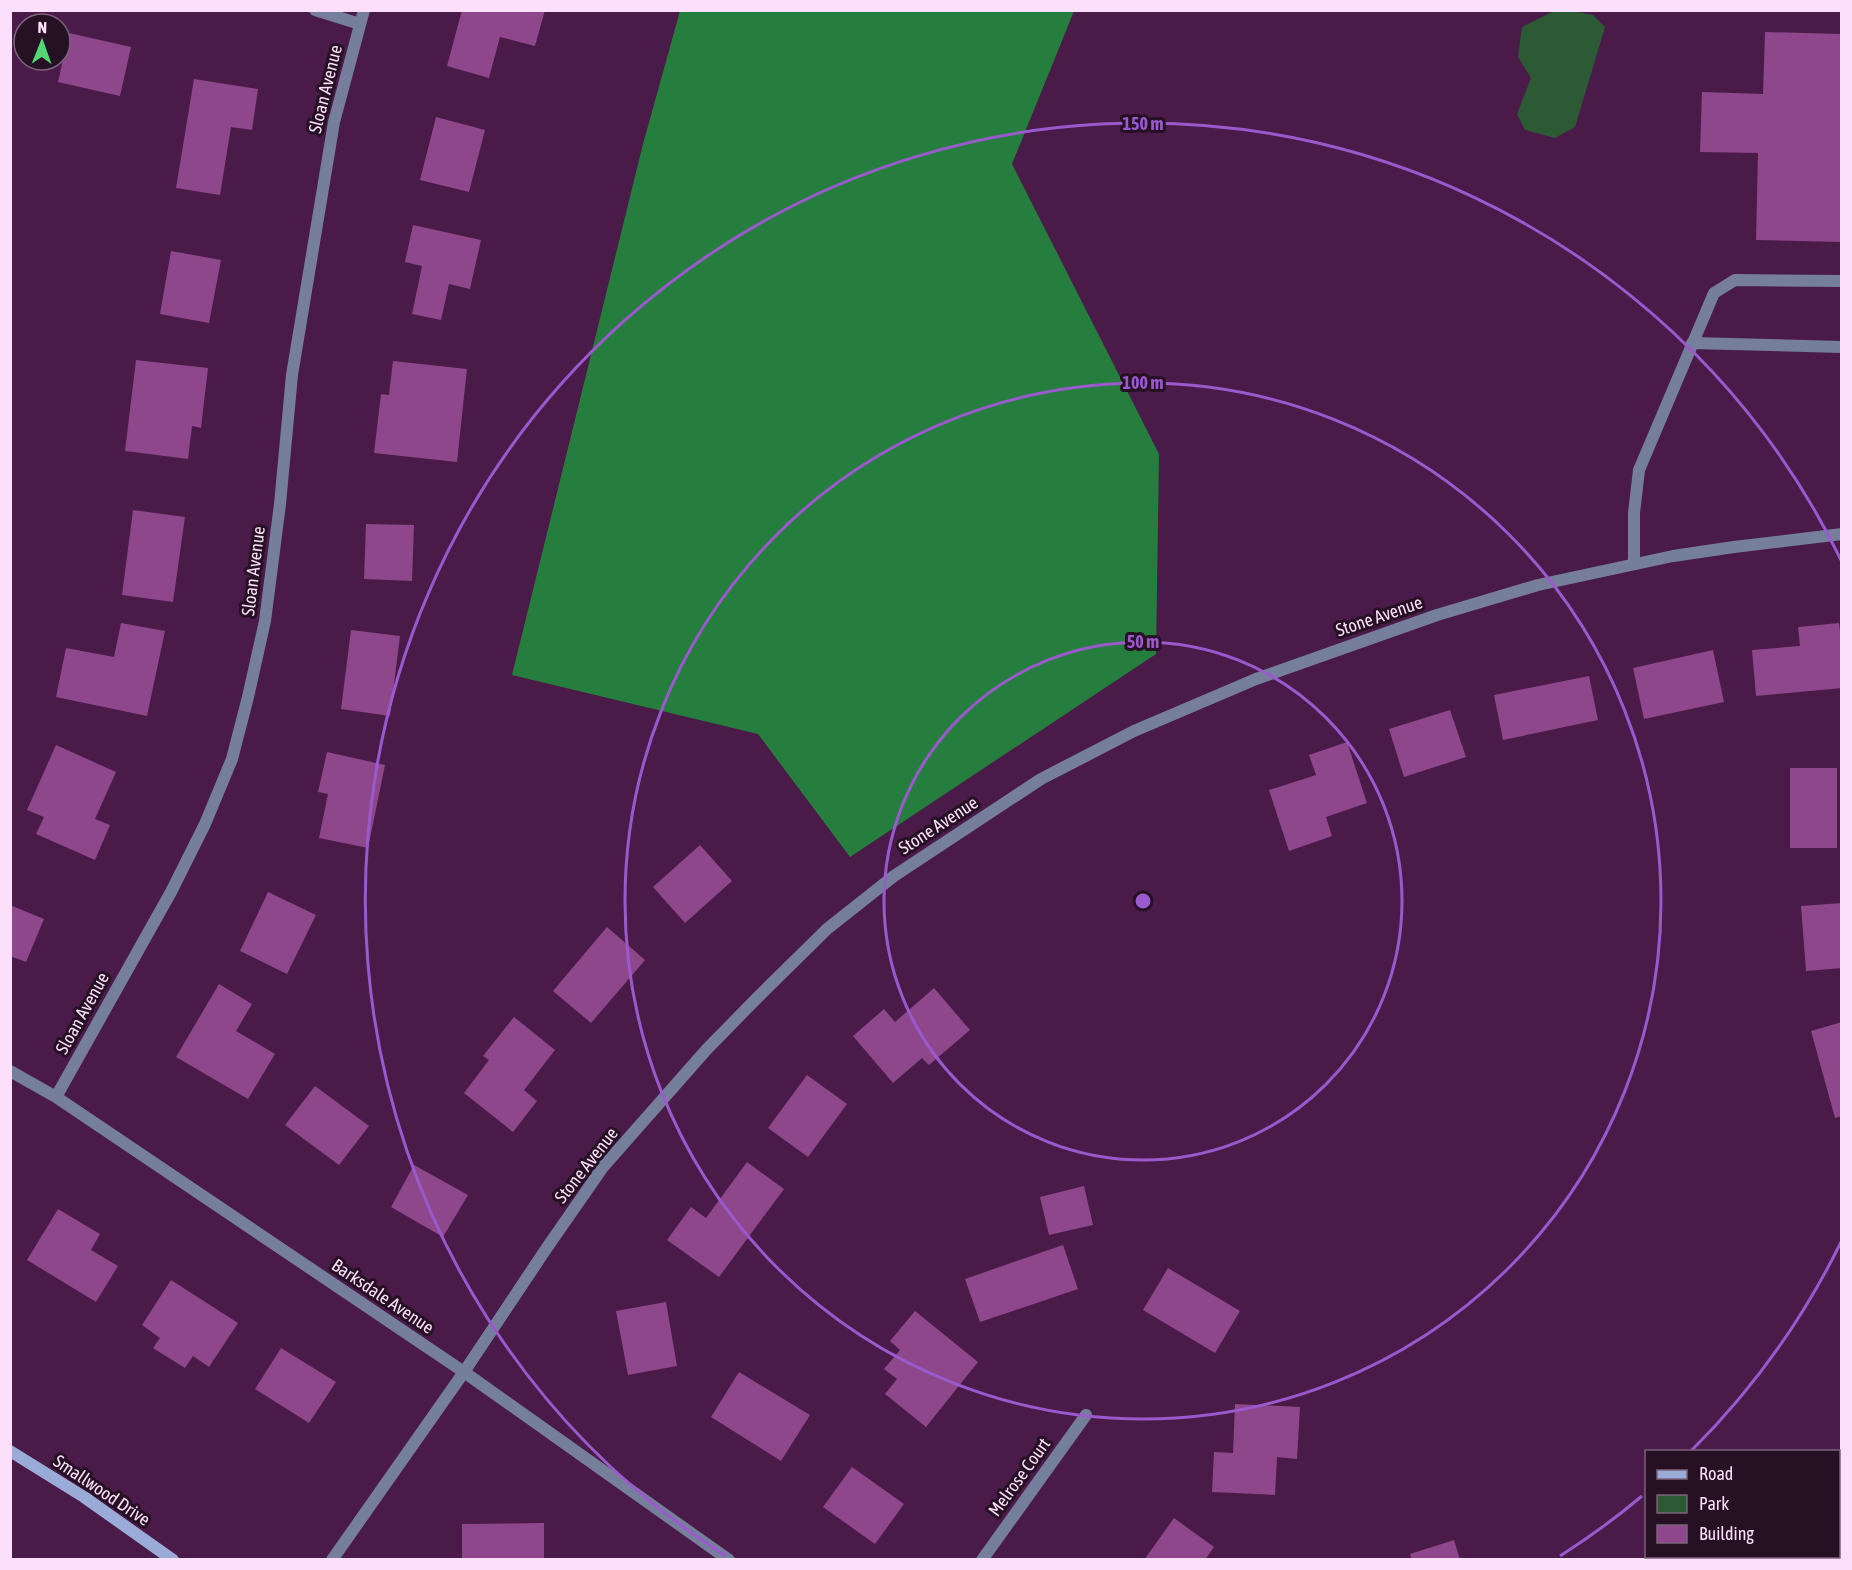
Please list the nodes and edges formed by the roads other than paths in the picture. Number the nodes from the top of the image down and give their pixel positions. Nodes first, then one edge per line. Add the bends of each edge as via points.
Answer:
1 (315, 10) edge
2 (364, 10) edge
3 (360, 24) junction
4 (1842, 281) edge
5 (1692, 343) junction
6 (1842, 347) edge
7 (1842, 534) edge
8 (1634, 564) junction
9 (10, 1071) edge
10 (56, 1097) junction
11 (464, 1372) junction
12 (1086, 1415) dead end
13 (10, 1451) edge
14 (173, 1560) edge
15 (332, 1560) edge
16 (729, 1560) edge
17 (982, 1560) edge

1 - 3 street
2 - 3 street, Sloan Avenue
3 - 10 street, Sloan Avenue via 334,122 292,375 266,621 232,759 171,892
4 - 5 street via 1734,280 1713,292
5 - 6 street
5 - 8 street via 1639,470
7 - 8 street, Stone Avenue
8 - 11 street, Stone Avenue via 1538,585 1437,615 1256,679 1134,731 1041,779 894,876 827,929 759,996 603,1167
9 - 10 street, Barksdale Avenue
10 - 11 street, Barksdale Avenue
11 - 15 street, Stone Avenue
11 - 16 street, Barksdale Avenue
12 - 17 street, Melrose Court
13 - 14 main road, Smallwood Drive

